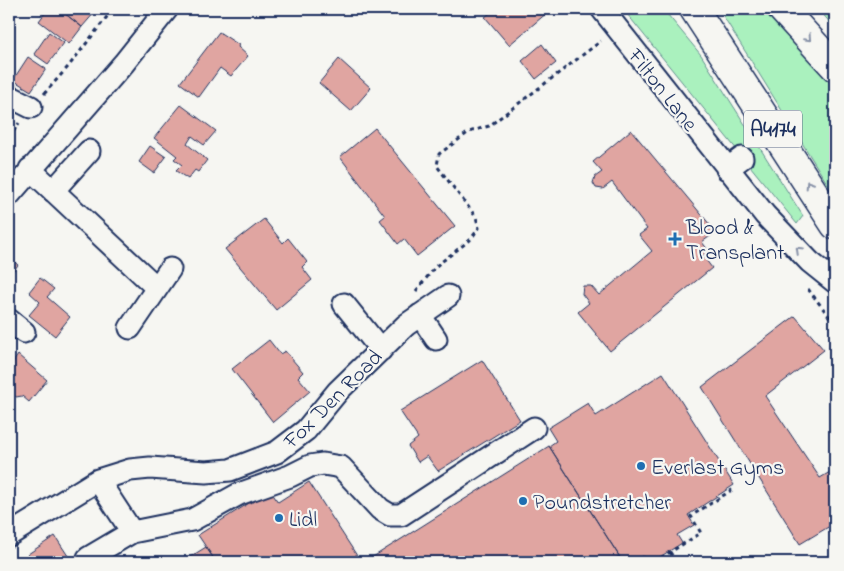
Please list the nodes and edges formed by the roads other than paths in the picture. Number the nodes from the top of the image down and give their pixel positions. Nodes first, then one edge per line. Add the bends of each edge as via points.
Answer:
1 (167, 9) edge
2 (602, 9) edge
3 (694, 9) edge
4 (782, 9) edge
5 (835, 67) edge
6 (9, 96) edge
7 (31, 108) road end
8 (89, 151) dead end
9 (30, 169) junction
10 (53, 190) junction
11 (9, 195) edge
12 (835, 225) edge
13 (170, 270) dead end
14 (835, 282) edge
15 (157, 288) junction
16 (448, 296) dead end
17 (349, 311) dead end
18 (413, 320) junction
19 (130, 328) dead end
20 (436, 339) dead end
21 (381, 350) junction
22 (534, 428) dead end
23 (98, 480) junction
24 (132, 532) junction
25 (9, 535) edge
26 (88, 558) dead end

1 - 9 street
14 -> 2 street, Filton Lane via 789,241 744,190 735,163
12 -> 3 main road, A4174
4 -> 5 main road
6 - 7 street
8 - 10 street
9 - 10 street
9 - 11 street
10 - 15 street
13 - 15 street
15 - 19 street
16 - 18 street, Fox Den Road
17 - 21 street
18 - 20 street
18 - 21 street, Fox Den Road
21 - 23 street, Fox Den Road via 338,391 306,430 270,455 230,470 198,472 150,468 130,470
22 - 24 street via 401,515 390,515 380,509 340,467 323,464 239,494 192,520
23 - 24 street
23 - 25 street, Fox Den Road
24 - 26 street

